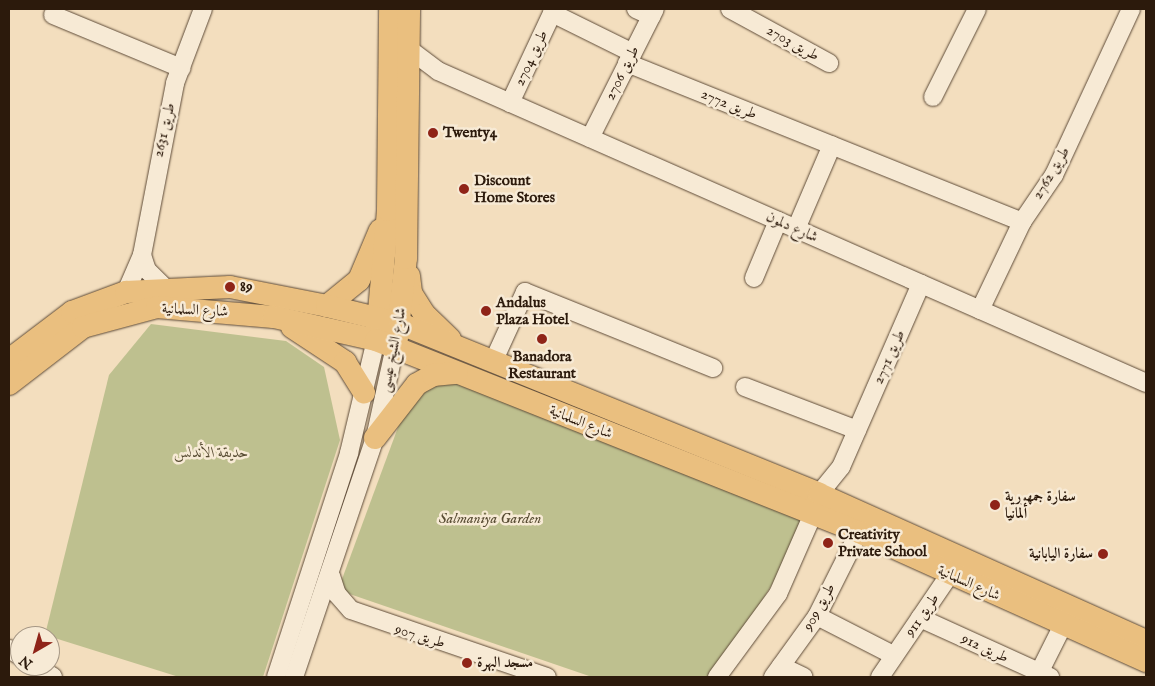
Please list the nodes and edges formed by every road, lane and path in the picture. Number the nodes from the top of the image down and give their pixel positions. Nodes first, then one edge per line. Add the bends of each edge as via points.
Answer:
1 (203, 9) edge
2 (390, 9) edge
3 (410, 9) edge
4 (730, 9) edge
5 (977, 9) edge
6 (553, 11) edge
7 (647, 11) edge
8 (1124, 11) edge
9 (53, 15) dead end
10 (409, 49) junction
11 (630, 58) junction
12 (829, 63) dead end
13 (181, 68) junction
14 (438, 71) junction
15 (408, 93) junction
16 (933, 97) dead end
17 (510, 103) junction
18 (590, 138) junction
19 (832, 145) junction
20 (388, 210) junction
21 (778, 221) junction
22 (1022, 222) junction
23 (796, 228) junction
24 (142, 255) junction
25 (406, 258) junction
26 (754, 278) dead end
27 (921, 284) junction
28 (164, 288) junction
29 (126, 292) junction
30 (327, 306) junction
31 (980, 310) junction
32 (274, 317) junction
33 (388, 333) junction
34 (462, 350) junction
35 (9, 360) edge
36 (493, 362) junction
37 (713, 368) dead end
38 (457, 373) junction
39 (1146, 383) edge
40 (9, 384) edge
41 (745, 388) dead end
42 (364, 392) junction
43 (857, 430) junction
44 (375, 438) junction
45 (816, 504) junction
46 (330, 507) junction
47 (859, 532) junction
48 (950, 574) junction
49 (331, 576) junction
50 (322, 601) junction
51 (351, 610) junction
52 (817, 616) junction
53 (920, 618) junction
54 (1063, 625) junction
55 (1146, 641) edge
56 (893, 655) junction
57 (1146, 661) edge
58 (777, 672) edge
59 (1042, 676) edge
60 (276, 677) edge
61 (294, 677) edge
62 (547, 677) edge
63 (717, 677) edge
64 (804, 677) edge
65 (880, 677) edge

1 - 13 street, طريق 2631
2 - 20 main road, شارع الشيخ عيسى
3 - 10 main road, شارع الشيخ عيسى
4 - 12 street, طريق 2703
5 - 16 street
6 - 11 street, طريق 2704
6 - 17 street, طريق 2704
7 - 11 street, طريق 2706
8 - 22 street, طريق 2762 via 1106,70 1054,175
9 - 13 street
10 - 14 street, شارع دلمون
10 - 15 main road, شارع الشيخ عيسى
11 - 18 street, طريق 2706
11 - 19 street, طريق 2772
13 - 24 street, طريق 2631 via 164,126
14 - 15 street via 421,77
14 - 17 street, شارع دلمون
15 - 25 main road, شارع الشيخ عيسى
17 - 18 street, شارع دلمون
18 - 21 street, شارع دلمون
19 - 22 street, طريق 2772
19 - 23 street
20 - 30 main road via 359,280
20 - 33 main road, شارع الشيخ عيسى
21 - 23 street, شارع دلمون
21 - 26 street
22 - 31 street, طريق 2762
23 - 27 street, شارع دلمون
24 - 28 street via 147,270
24 - 29 street, طريق 2631
25 - 33 main road, شارع الشيخ عيسى
25 - 34 main road via 411,293 434,325
27 - 31 street, شارع دلمون
27 - 43 street, طريق 2771
28 - 29 main road, شارع السلمانية
28 - 30 main road, شارع السلمانية via 230,287
29 - 35 main road, شارع السلمانية via 72,312
30 - 33 main road, شارع السلمانية
31 - 39 street, شارع دلمون
32 - 33 main road, شارع السلمانية
32 - 40 main road, شارع السلمانية via 157,307 115,315 73,333
32 - 42 main road via 336,354
33 - 34 main road, شارع السلمانية
33 - 38 main road, شارع السلمانية
33 - 42 street, شارع الشيخ عيسى
33 - 44 street, شارع الشيخ عيسى
34 - 36 main road, شارع السلمانية
36 - 37 street via 525,292
36 - 45 main road, شارع السلمانية
38 - 44 main road via 433,374 417,384
38 - 45 main road, شارع السلمانية
41 - 43 street
42 - 46 street, شارع الشيخ عيسى
43 - 45 street, طريق 2771 via 840,467
44 - 49 street, شارع الشيخ عيسى
45 - 47 main road, شارع السلمانية
45 - 55 main road, شارع السلمانية
45 - 63 street via 778,594
46 - 50 street via 329,529 315,578
46 - 60 street, شارع الشيخ عيسى
47 - 48 main road, شارع السلمانية
47 - 52 street, طريق 909
48 - 53 street, طريق 911
48 - 54 main road, شارع السلمانية
49 - 50 street, شارع الشيخ عيسى
49 - 51 street via 337,594
50 - 51 street, طريق 907
50 - 61 street, شارع الشيخ عيسى
51 - 62 street, طريق 907
52 - 56 street
52 - 58 street, طريق 909
53 - 56 street, طريق 911
53 - 59 street, طريق 912
54 - 57 main road, شارع السلمانية
54 - 59 street
56 - 65 street, طريق 911
58 - 64 street

